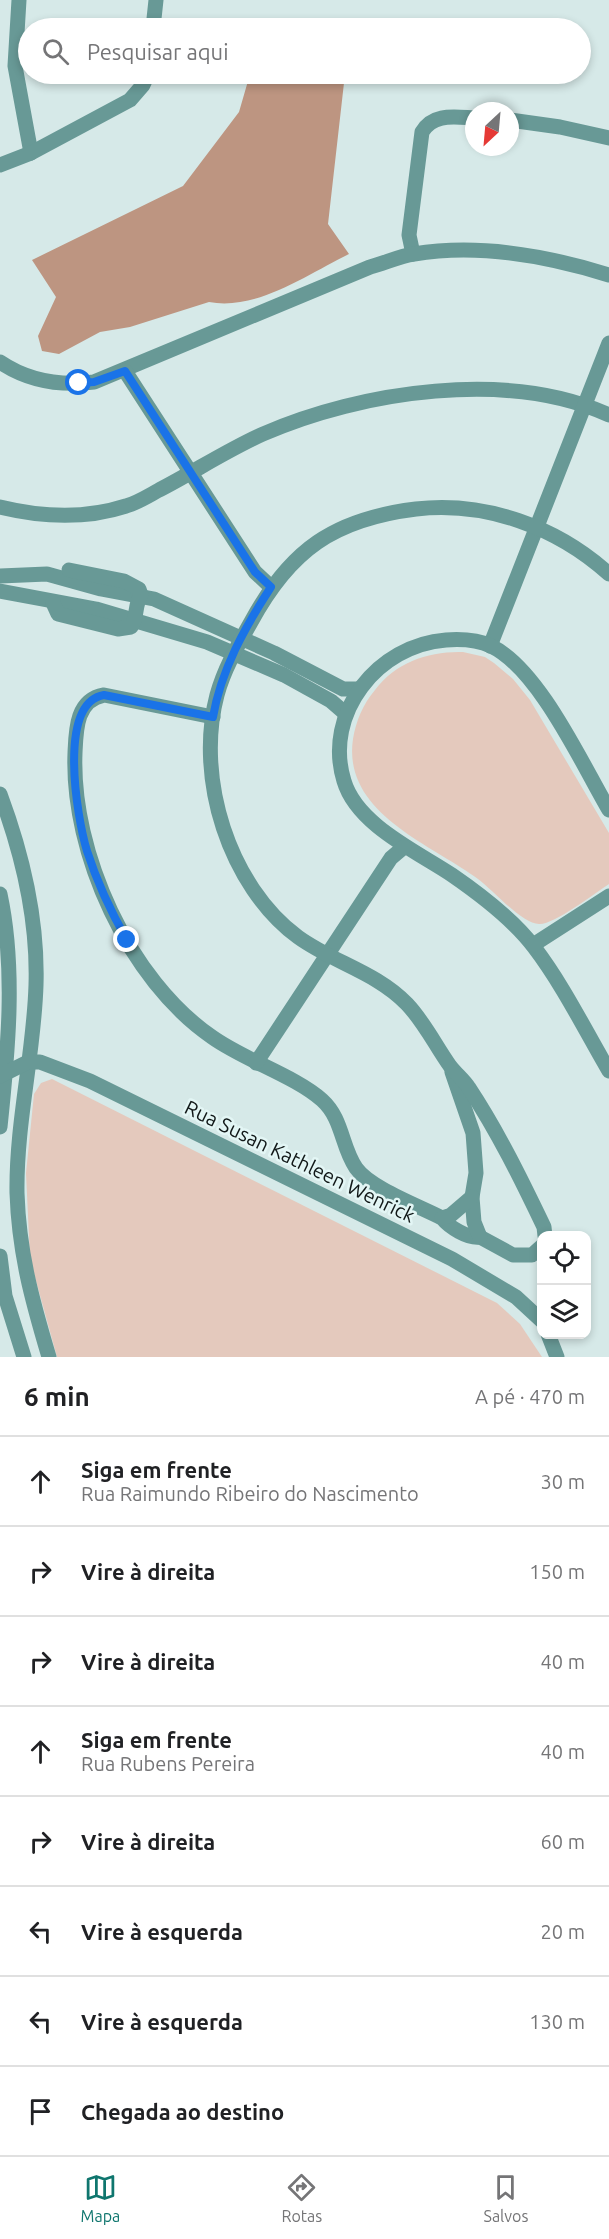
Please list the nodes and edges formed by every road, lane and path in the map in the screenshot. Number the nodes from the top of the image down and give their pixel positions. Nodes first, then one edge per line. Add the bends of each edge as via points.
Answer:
1 (19, 0) edge
2 (156, 0) edge
3 (154, 18) edge
4 (18, 82) edge
5 (18, 84) edge
6 (143, 84) edge
7 (465, 118) edge
8 (519, 121) edge
9 (609, 138) edge
10 (31, 153) junction
11 (0, 165) edge
12 (413, 254) junction
13 (609, 275) edge
14 (609, 343) edge
15 (0, 362) edge
16 (125, 371) junction
17 (585, 404) junction
18 (609, 415) edge
19 (190, 474) junction
20 (0, 507) edge
21 (537, 527) junction
22 (609, 574) edge
23 (56, 575) junction
24 (0, 576) edge
25 (271, 587) junction
26 (0, 591) edge
27 (141, 595) junction
28 (53, 603) junction
29 (136, 620) junction
30 (237, 645) junction
31 (490, 646) junction
32 (359, 689) junction
33 (346, 714) junction
34 (213, 717) junction
35 (0, 794) edge
36 (609, 810) edge
37 (404, 847) junction
38 (0, 894) edge
39 (609, 896) edge
40 (533, 945) junction
41 (327, 955) junction
42 (28, 1062) junction
43 (256, 1063) junction
44 (450, 1066) junction
45 (609, 1071) edge
46 (3, 1074) edge
47 (0, 1127) edge
48 (504, 1145) junction
49 (476, 1149) junction
50 (472, 1197) junction
51 (442, 1218) junction
52 (544, 1231) edge
53 (480, 1238) junction
54 (537, 1250) edge
55 (0, 1256) edge
56 (537, 1316) edge
57 (549, 1339) edge
58 (24, 1357) edge
59 (48, 1357) edge
60 (556, 1357) edge

1 - 4 street via 15,66
2 - 3 street
5 - 10 street
6 - 10 street via 130,100
7 - 12 street via 441,117 422,132 409,235
8 - 9 street
10 - 11 street
12 - 13 street via 467,251 521,255
12 - 16 street via 370,267
14 - 17 street
15 - 16 street via 34,378 64,383 94,382
16 - 19 street
17 - 18 street
17 - 19 street via 481,391 372,400 317,414 264,434
17 - 21 street
19 - 20 street via 128,506 109,510 52,515
19 - 25 street via 255,572
21 - 22 street via 580,550
21 - 25 street via 498,514 461,508 384,514 345,527 314,544
21 - 31 street
23 - 24 street
23 - 27 street via 101,589
23 - 28 street via 61,592
25 - 30 street
26 - 28 street
27 - 29 street
27 - 30 street
28 - 29 street
29 - 30 street
30 - 32 street via 343,689
30 - 33 street
30 - 34 street via 225,670
31 - 32 street via 451,640 418,645 388,660
31 - 36 street via 532,681
32 - 33 street
33 - 37 street via 340,742 345,784 366,813
34 - 41 street via 214,789 236,857 256,892 282,923
34 - 43 street via 104,695 91,699 79,718 77,794 93,868 141,962 191,1022 232,1052
35 - 42 street via 33,922 36,984
37 - 40 street via 472,889
37 - 41 street via 391,858
38 - 46 street via 8,978
39 - 40 street
40 - 45 street
41 - 43 street
41 - 44 street via 386,985 416,1016
42 - 46 street
42 - 56 street, Rua Susan Kathleen Wenrick via 40,1062 90,1081 452,1260 516,1297
42 - 59 street via 17,1192 25,1277
43 - 51 street via 323,1101 337,1118 354,1166 366,1179
44 - 48 street via 467,1085
44 - 49 street via 471,1122
46 - 47 street
48 - 49 street
48 - 52 street
49 - 50 street
50 - 51 street
50 - 53 street
51 - 53 street
53 - 54 street via 519,1257
55 - 58 street via 5,1296
57 - 60 street

